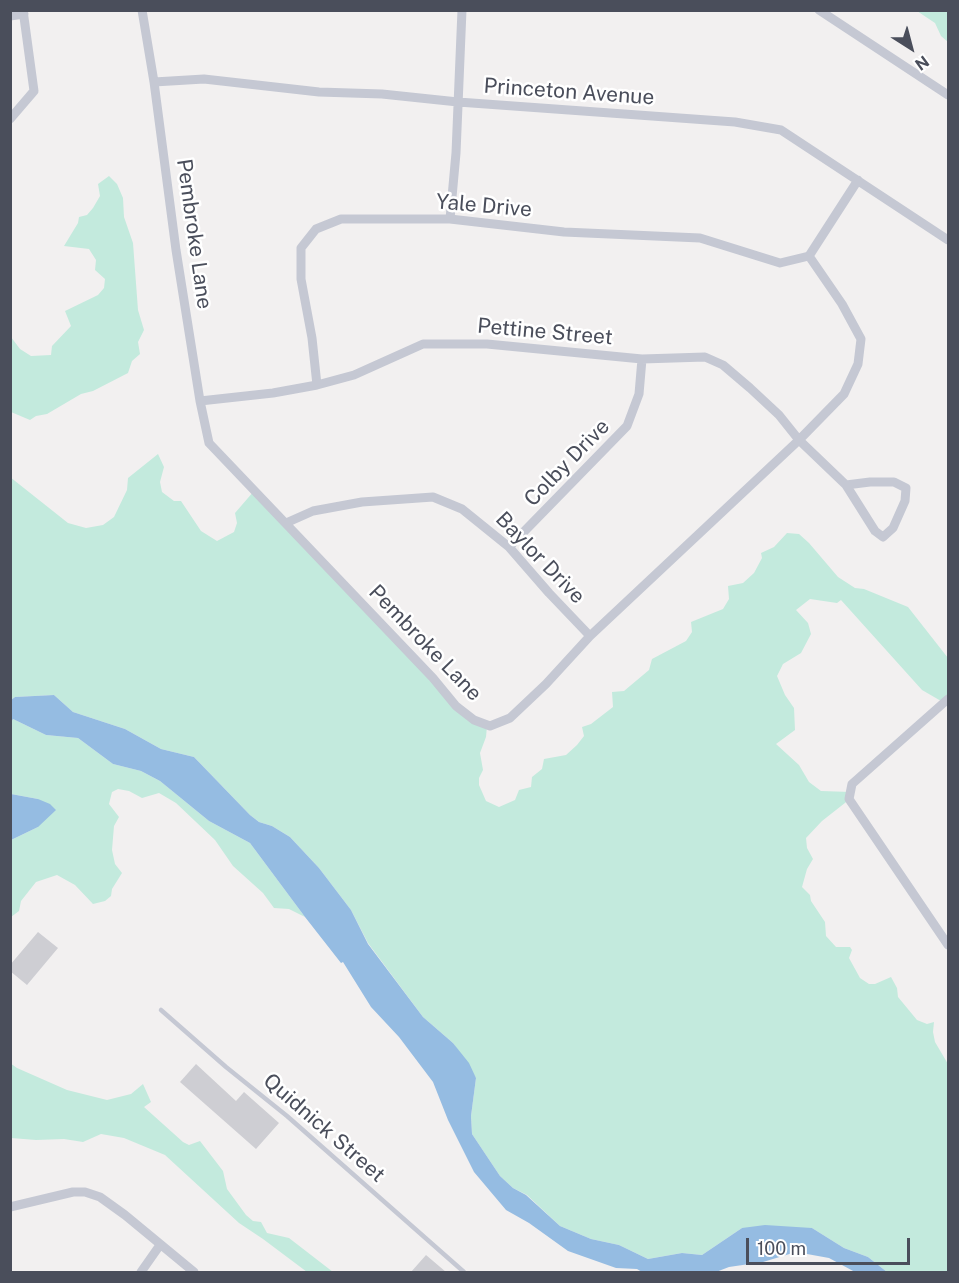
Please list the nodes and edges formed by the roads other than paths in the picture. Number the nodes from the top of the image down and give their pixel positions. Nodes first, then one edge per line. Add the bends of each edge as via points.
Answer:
1 (142, 10) edge
2 (462, 10) edge
3 (819, 10) edge
4 (24, 12) edge
5 (10, 16) edge
6 (154, 82) junction
7 (948, 95) edge
8 (458, 102) junction
9 (10, 119) edge
10 (858, 180) junction
11 (450, 219) junction
12 (948, 240) edge
13 (809, 256) junction
14 (642, 359) junction
15 (317, 385) junction
16 (200, 401) junction
17 (799, 440) junction
18 (846, 485) junction
19 (286, 523) junction
20 (509, 547) junction
21 (590, 636) junction
22 (948, 699) edge
23 (948, 945) edge
24 (161, 1010) dead end
25 (10, 1207) edge
26 (160, 1245) junction
27 (141, 1272) edge
28 (194, 1272) edge
29 (464, 1272) edge

1 - 6 street, Pembroke Lane
2 - 8 street
3 - 7 street
4 - 5 street
4 - 9 street via 34,91
6 - 8 street, Princeton Avenue via 204,79
6 - 16 street, Pembroke Lane
8 - 10 street, Princeton Avenue via 735,122 781,130
8 - 11 street
10 - 12 street, Princeton Avenue
10 - 13 street
11 - 13 street, Yale Drive via 564,232 700,238 780,263
11 - 15 street, Yale Drive via 341,219 316,229 301,248 301,279
13 - 17 street, Pembroke Lane via 861,339 858,364 844,394
14 - 15 street, Pettine Street via 487,344 423,344 354,375
14 - 17 street, Pettine Street via 705,357 723,365 779,415
14 - 20 street, Colby Drive via 639,394 627,426
15 - 16 street, Pettine Street
16 - 19 street, Pembroke Lane via 209,443
17 - 18 street, Pettine Street
17 - 21 street, Pembroke Lane
18 - 18 street, Pettine Street via 894,482 906,488 905,501 893,528 882,537 875,531
19 - 20 street, Baylor Drive via 313,511 362,502 433,497 462,509
19 - 21 street, Pembroke Lane via 456,706 490,726 510,718
20 - 21 street, Baylor Drive
22 - 23 street via 852,784 849,799
24 - 29 lane, Quidnick Street
25 - 26 street via 73,1192 92,1194
26 - 27 street
26 - 28 street

